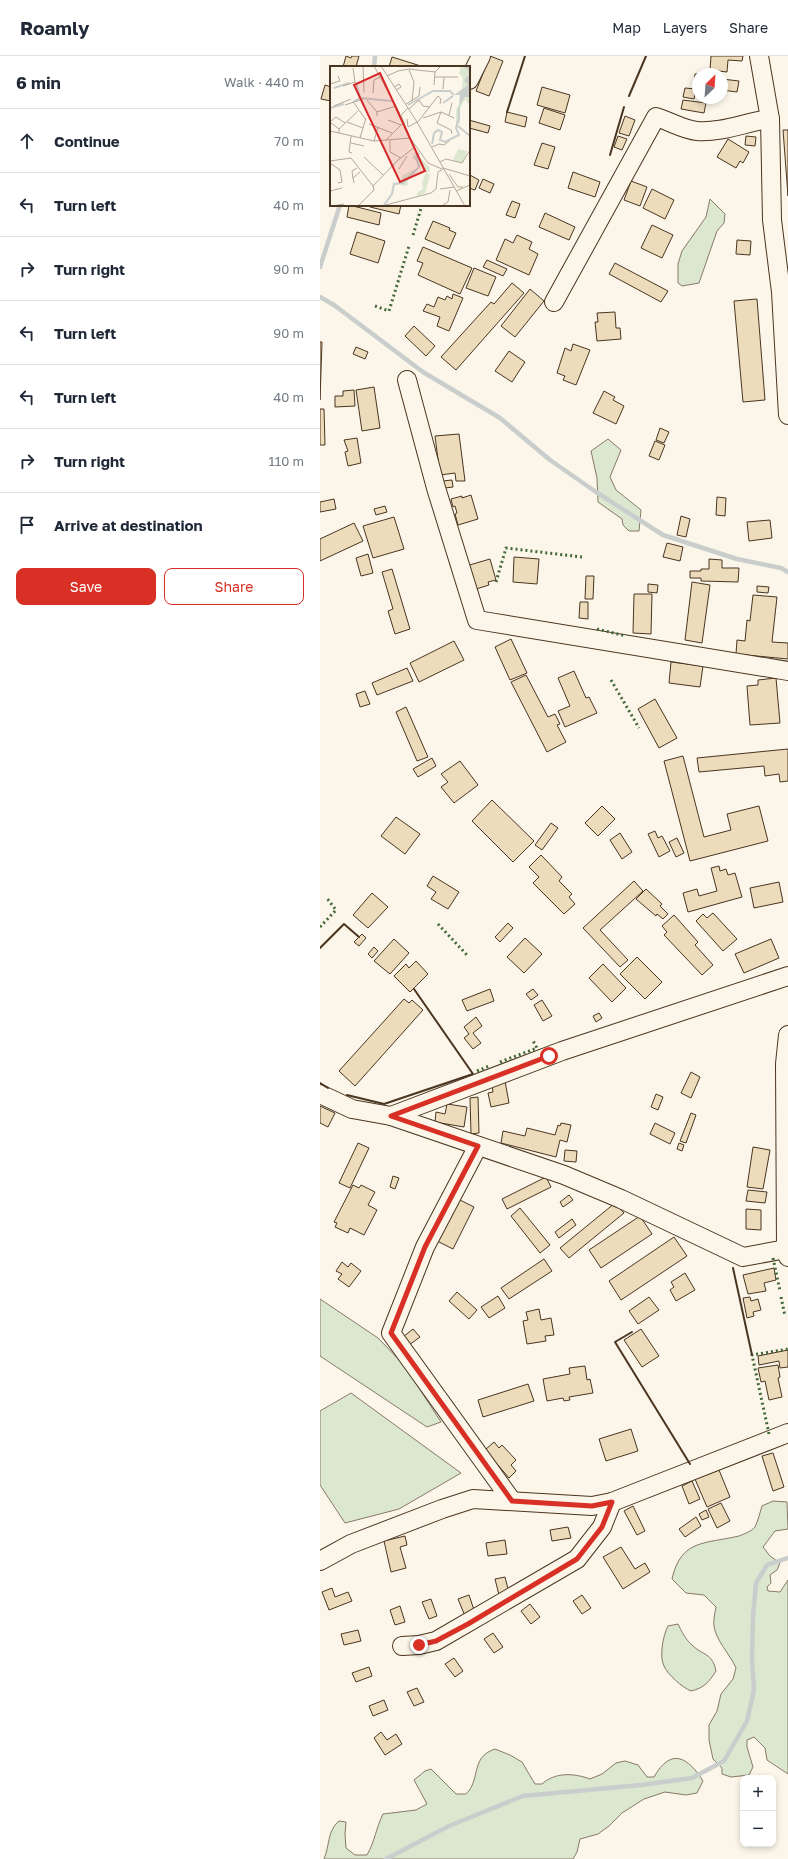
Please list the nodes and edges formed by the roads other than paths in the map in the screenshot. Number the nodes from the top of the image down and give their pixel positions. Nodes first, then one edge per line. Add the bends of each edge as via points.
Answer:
1 (481, 56) edge
2 (759, 56) edge
3 (470, 78) edge
4 (770, 119) junction
5 (554, 302) dead end
6 (407, 380) dead end
7 (788, 415) edge
8 (788, 671) edge
9 (788, 976) edge
10 (788, 1035) edge
11 (320, 1094) edge
12 (391, 1116) junction
13 (478, 1146) junction
14 (787, 1253) edge
15 (788, 1433) edge
16 (512, 1501) junction
17 (612, 1502) junction
18 (320, 1561) edge
19 (402, 1646) dead end

1 - 3 street
2 - 4 street
4 - 5 street via 726,129 696,131 656,117
4 - 7 street via 772,220 781,292
6 - 8 street via 436,488 477,620
9 - 12 street via 562,1051
10 - 14 street via 785,1064
11 - 12 street via 352,1109
12 - 13 street
13 - 14 street via 564,1175 743,1257
13 - 16 street via 425,1247 391,1333
15 - 17 street
16 - 17 street via 592,1506
16 - 18 street via 473,1499 351,1544
17 - 19 street via 602,1527 577,1559 436,1641

